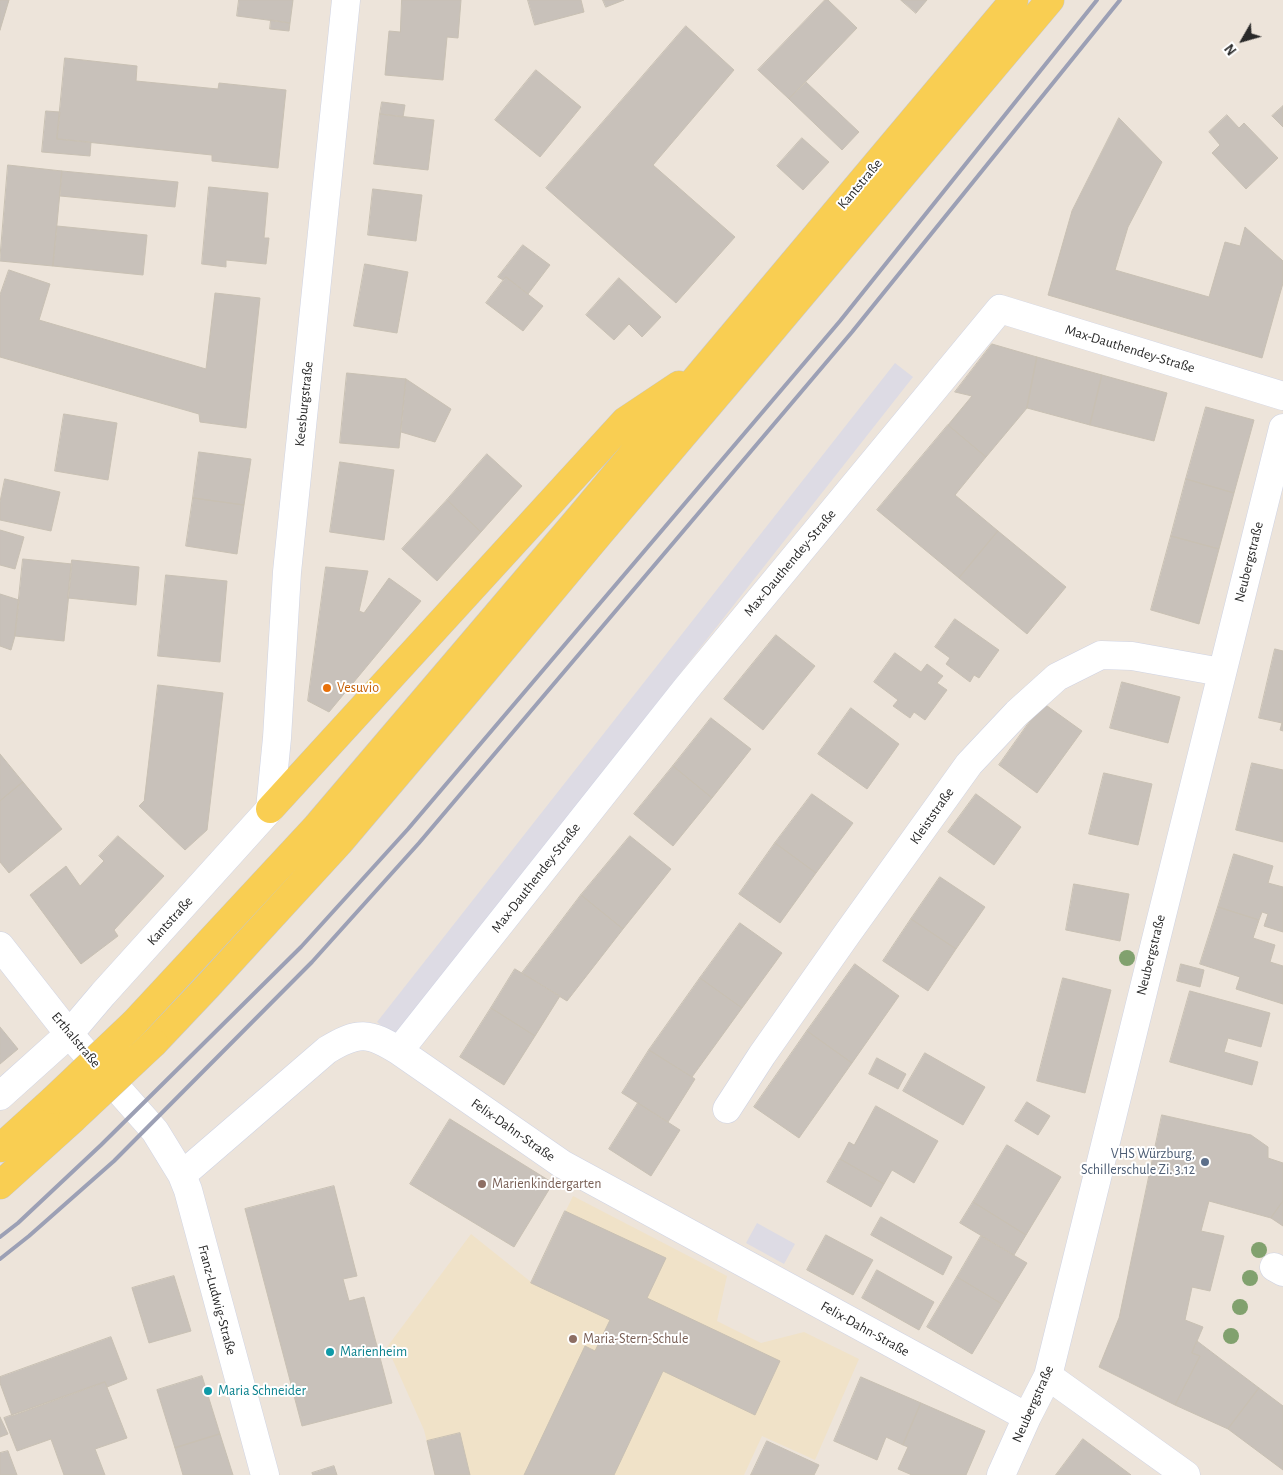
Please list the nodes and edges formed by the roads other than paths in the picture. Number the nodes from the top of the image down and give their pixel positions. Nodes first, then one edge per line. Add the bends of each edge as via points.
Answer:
1 (346, 0) edge
2 (1014, 0) edge
3 (1050, 0) edge
4 (705, 367) junction
5 (1283, 396) edge
6 (1283, 428) edge
7 (1221, 672) junction
8 (270, 809) junction
9 (0, 946) edge
10 (69, 1034) junction
11 (400, 1051) junction
12 (0, 1096) edge
13 (727, 1110) dead end
14 (155, 1131) joint
15 (0, 1148) edge
16 (182, 1174) junction
17 (0, 1185) edge
18 (1048, 1376) junction
19 (1027, 1417) junction
20 (265, 1475) edge
21 (1001, 1475) edge
22 (1186, 1475) edge

1 - 8 street, Keesburgstraße via 287,572
2 - 4 main road, Kantstraße
3 - 17 main road, bridge via 339,843 154,1043
4 - 8 main road via 625,421
4 - 15 main road, Kantstraße, bridge via 317,826 134,1023
5 - 11 street, Max-Dauthendey-Straße via 1000,309 686,689
6 - 7 street, Neubergstraße
7 - 13 street, Kleiststraße via 1132,656 1101,655 1057,677 1017,713 969,764 762,1055
7 - 18 street, Neubergstraße
8 - 10 street, Kantstraße
9 - 10 street, Erthalstraße
10 - 12 street, Kantstraße
10 - 14 street, Erthalstraße
11 - 16 street, Felix-Dahn-Straße via 369,1036 341,1041
11 - 19 street, Felix-Dahn-Straße via 562,1164
14 - 16 street, Franz-Ludwig-Straße
16 - 20 street, Franz-Ludwig-Straße
18 - 19 street, Neubergstraße
18 - 22 street
19 - 21 street, Neubergstraße

